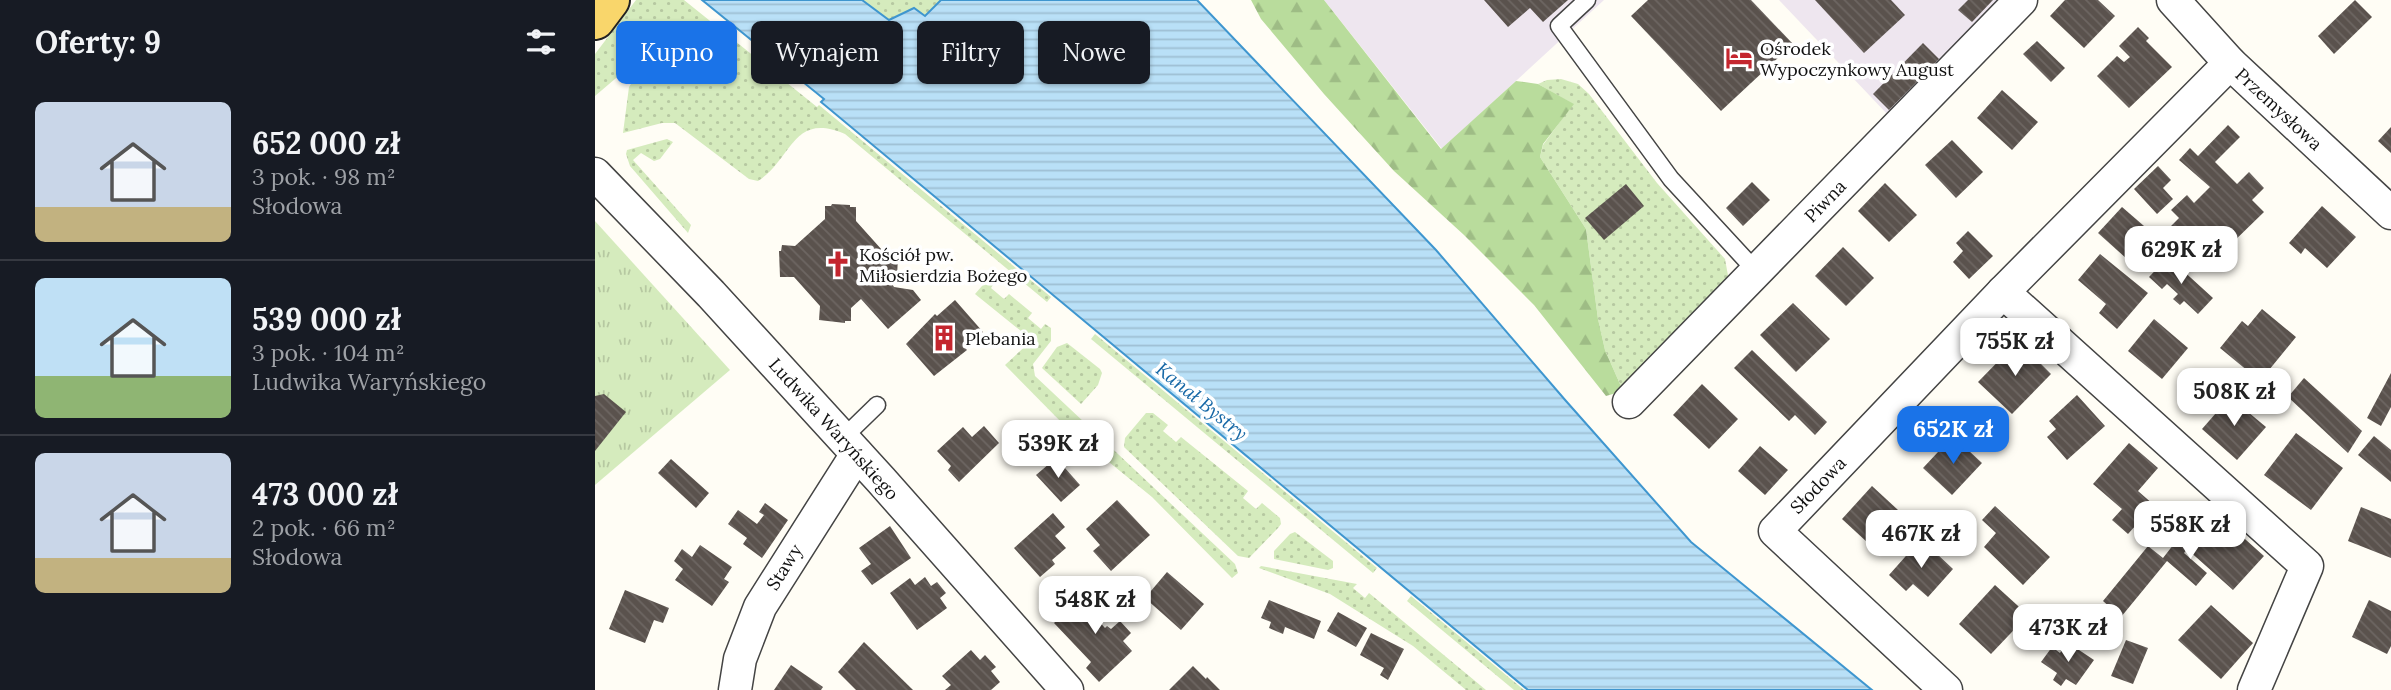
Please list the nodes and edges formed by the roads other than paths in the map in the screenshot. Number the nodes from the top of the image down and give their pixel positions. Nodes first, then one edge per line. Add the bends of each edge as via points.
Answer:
1 (610, 0) edge
2 (1587, 0) edge
3 (2021, 0) edge
4 (2173, 0) edge
5 (595, 20) edge
6 (2231, 63) junction
7 (595, 173) edge
8 (2391, 213) edge
9 (1756, 271) junction
10 (2004, 292) junction
11 (1629, 401) dead end
12 (877, 405) dead end
13 (850, 446) junction
14 (1052, 684) edge
15 (735, 690) edge
16 (1946, 690) edge
17 (2253, 690) edge

1 - 5 main road
2 - 9 lane via 1559,26 1671,179
3 - 9 street, Piwna
4 - 6 street, Przemysłowa
6 - 8 street, Przemysłowa
6 - 10 street, Słodowa
7 - 13 street, Ludwika Waryńskiego
9 - 11 street, Piwna
10 - 16 street, Słodowa via 1775,531
10 - 17 street via 2307,566
12 - 13 lane
13 - 14 street, Ludwika Waryńskiego
13 - 15 street, Stawy via 760,607 740,659

